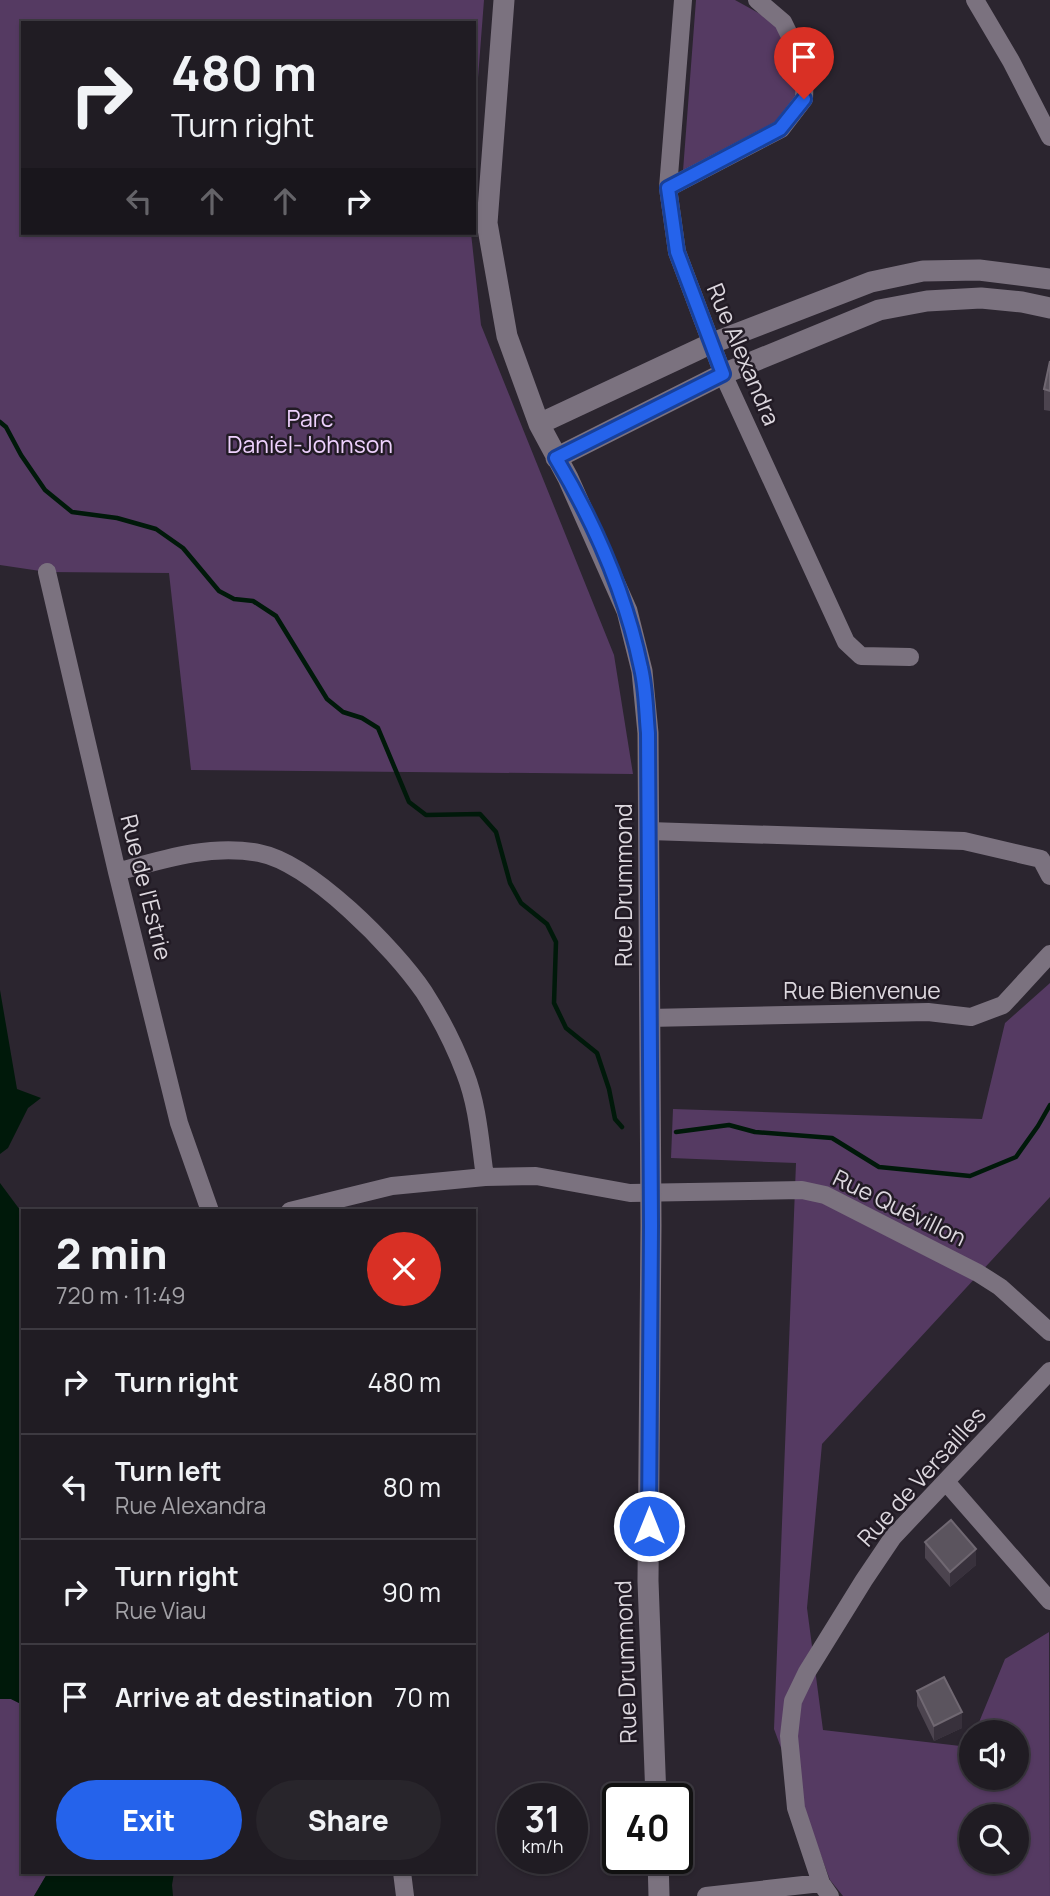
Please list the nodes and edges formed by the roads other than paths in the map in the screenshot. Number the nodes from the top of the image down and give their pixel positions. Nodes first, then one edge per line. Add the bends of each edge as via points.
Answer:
1 (504, 0) edge
2 (682, 0) edge
3 (757, 0) edge
4 (981, 2) edge
5 (1050, 137) edge
6 (668, 188) junction
7 (1050, 279) edge
8 (1050, 308) edge
9 (710, 344) junction
10 (723, 374) junction
11 (539, 424) junction
12 (556, 458) junction
13 (47, 572) dead end
14 (909, 657) dead end
15 (649, 831) junction
16 (117, 872) junction
17 (1050, 876) edge
18 (1050, 954) edge
19 (649, 1018) junction
20 (485, 1177) junction
21 (650, 1192) junction
22 (209, 1209) edge
23 (298, 1209) edge
24 (1050, 1332) edge
25 (1050, 1371) edge
26 (947, 1483) junction
27 (1050, 1601) edge
28 (655, 1783) edge
29 (402, 1874) edge
30 (658, 1874) edge
31 (826, 1890) edge
32 (405, 1896) edge
33 (659, 1896) edge
34 (706, 1896) edge

1 - 11 street, Rue Drummond via 487,223 506,336
2 - 6 street, Rue Alexandra
3 - 6 street via 783,22 806,67 804,99 780,129
4 - 5 street
6 - 9 street, Rue Alexandra via 677,252
7 - 9 street via 979,270 923,271 871,282
8 - 10 street via 981,298 879,310
9 - 10 street, Rue Alexandra
9 - 11 street
10 - 12 street
10 - 14 street, Rue Alexandra via 846,642 861,656
11 - 12 street, Rue Drummond
12 - 15 street, Rue Drummond via 627,611 642,671
13 - 16 street, Rue de l'Estrie
15 - 17 street via 964,841 1041,859
15 - 19 street, Rue Drummond
16 - 20 street via 215,849 261,853 306,873 342,902 422,989 447,1030 476,1107
16 - 22 street, Rue de l'Estrie via 179,1123
18 - 19 street, Rue Bienvenue via 1003,1004 971,1017 928,1012
19 - 21 street, Rue Drummond
20 - 21 street, Rue Quévillon via 536,1176 630,1193
20 - 23 street, Rue Quévillon via 392,1186
21 - 24 street, Rue Quévillon via 802,1190 825,1195 978,1273
21 - 28 street, Rue Drummond via 648,1581
25 - 26 street, Rue de Versailles
26 - 27 street
26 - 31 street, Rue de Versailles via 893,1537 793,1701 789,1736 796,1808
29 - 32 street
30 - 33 street
31 - 34 street

